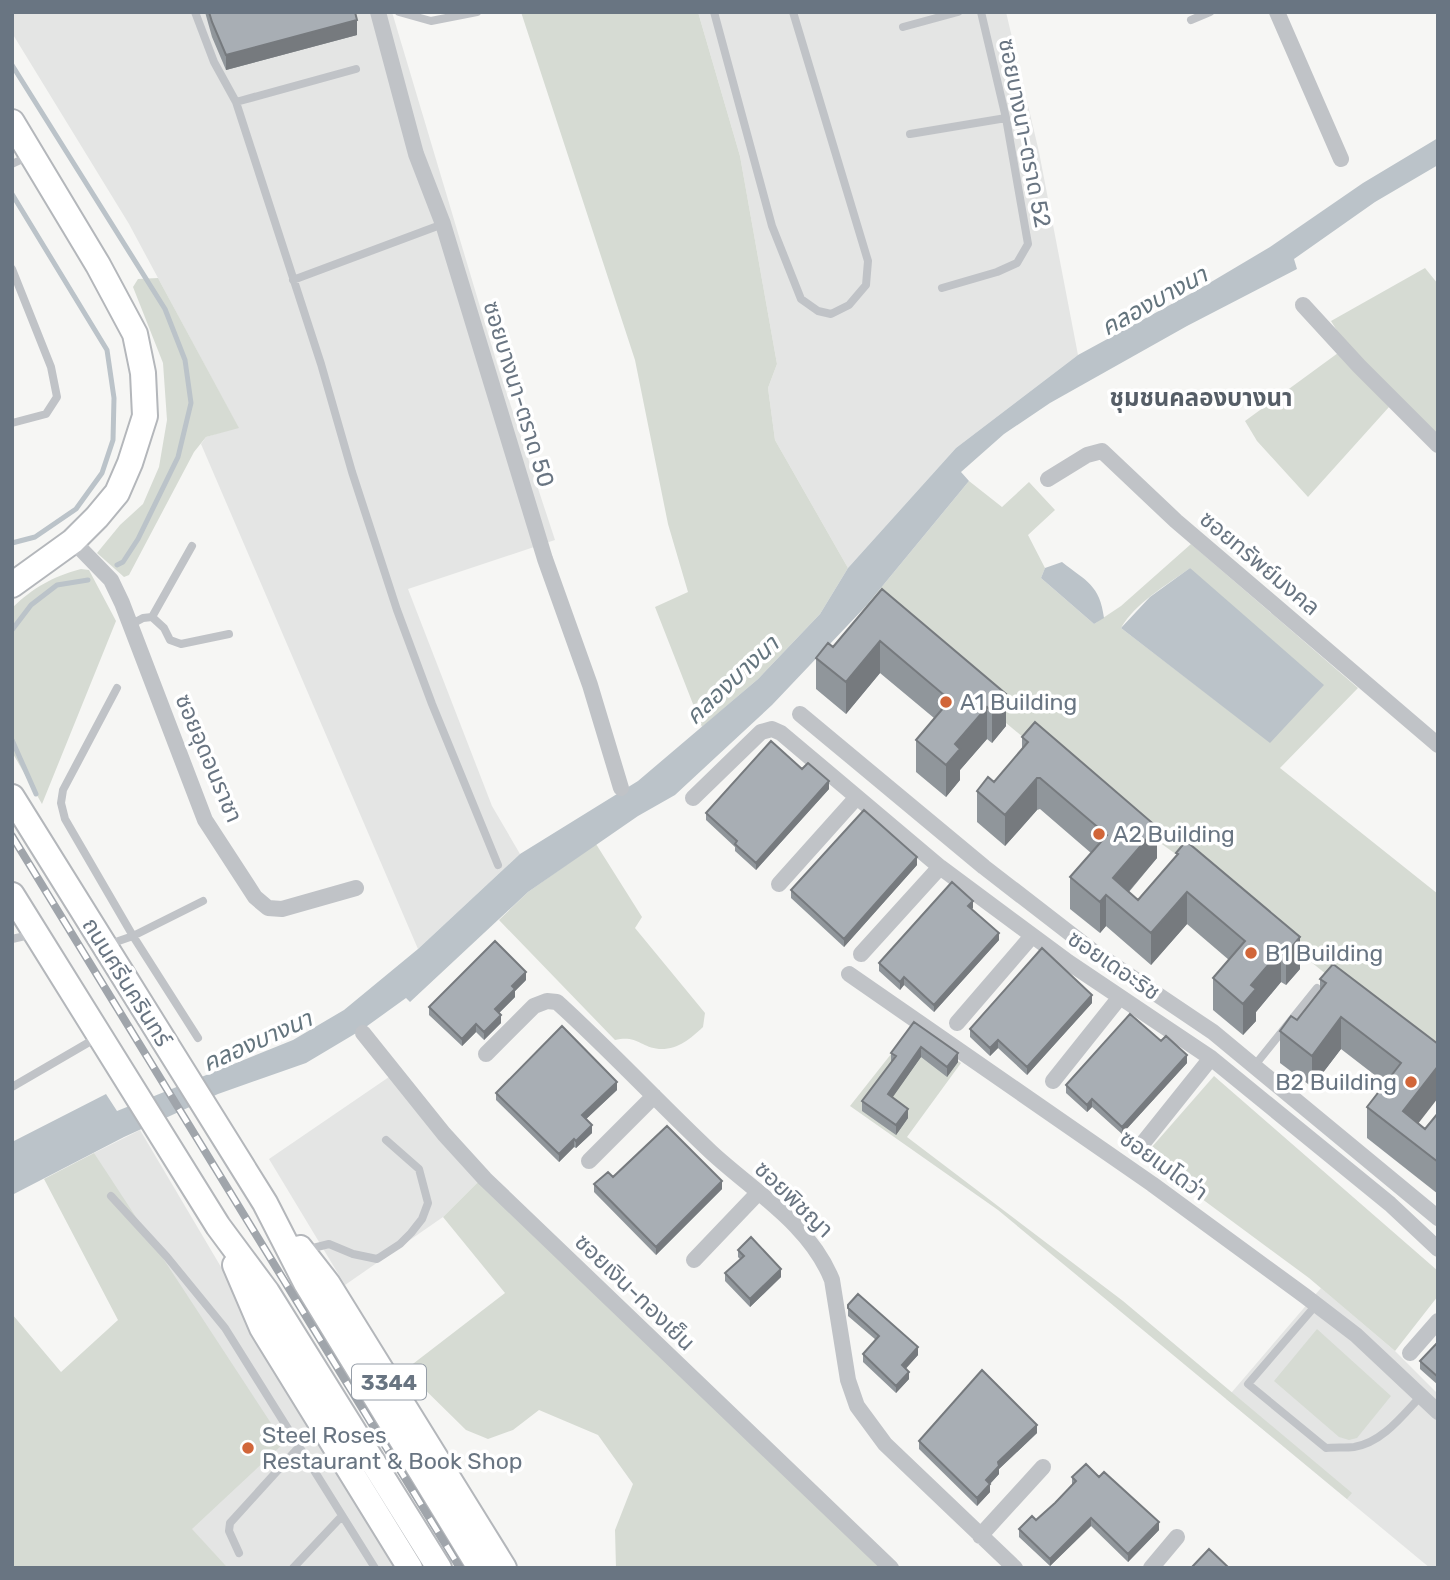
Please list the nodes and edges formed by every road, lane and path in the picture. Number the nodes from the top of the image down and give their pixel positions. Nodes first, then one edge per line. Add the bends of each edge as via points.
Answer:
1 (195, 12) edge
2 (378, 12) edge
3 (399, 12) edge
4 (477, 12) edge
5 (714, 12) edge
6 (793, 12) edge
7 (958, 12) edge
8 (981, 12) edge
9 (1210, 12) edge
10 (1277, 12) edge
11 (1191, 20) dead end
12 (903, 27) dead end
13 (356, 69) dead end
14 (236, 102) junction
15 (1006, 118) junction
16 (12, 122) edge
17 (910, 134) dead end
18 (22, 159) edge
19 (1341, 159) dead end
20 (443, 224) junction
21 (12, 269) edge
22 (293, 280) junction
23 (942, 288) dead end
24 (1303, 305) dead end
25 (12, 423) edge
26 (1438, 445) edge
27 (1048, 479) dead end
28 (67, 545) junction
29 (192, 546) dead end
30 (12, 569) edge
31 (12, 585) edge
32 (152, 617) junction
33 (130, 625) junction
34 (229, 634) dead end
35 (117, 688) dead end
36 (800, 714) dead end
37 (1438, 744) edge
38 (621, 788) dead end
39 (12, 797) edge
40 (857, 797) junction
41 (693, 798) dead end
42 (498, 865) dead end
43 (940, 867) junction
44 (779, 884) dead end
45 (356, 888) dead end
46 (12, 895) edge
47 (203, 901) dead end
48 (36, 934) junction
49 (133, 936) junction
50 (1032, 936) junction
51 (12, 939) edge
52 (104, 946) junction
53 (860, 954) dead end
54 (849, 974) dead end
55 (1317, 988) dead end
56 (1120, 997) junction
57 (957, 1023) dead end
58 (363, 1033) dead end
59 (100, 1036) junction
60 (198, 1038) dead end
61 (486, 1054) dead end
62 (1211, 1058) junction
63 (1255, 1065) junction
64 (1053, 1081) dead end
65 (12, 1087) edge
66 (654, 1096) junction
67 (386, 1140) dead end
68 (1143, 1143) dead end
69 (589, 1161) dead end
70 (758, 1193) junction
71 (111, 1196) dead end
72 (265, 1203) junction
73 (1438, 1218) edge
74 (218, 1226) junction
75 (1438, 1249) edge
76 (302, 1251) junction
77 (694, 1260) dead end
78 (1316, 1305) junction
79 (1438, 1321) edge
80 (1410, 1353) dead end
81 (1421, 1396) junction
82 (1438, 1412) edge
83 (299, 1447) junction
84 (1044, 1467) dead end
85 (341, 1517) junction
86 (980, 1536) junction
87 (1177, 1537) dead end
88 (239, 1553) dead end
89 (293, 1568) edge
90 (375, 1568) edge
91 (410, 1568) edge
92 (439, 1568) edge
93 (480, 1568) edge
94 (504, 1568) edge
95 (891, 1568) edge
96 (1015, 1568) edge
97 (1151, 1568) edge

1 - 14 lane
2 - 20 street, ซอยบางนา-ตราด 50 via 416,154
3 - 4 lane via 431,21
5 - 6 lane via 772,226 801,299 831,314 849,305 866,285 868,261
7 - 12 lane
8 - 15 lane, ซอยบางนา-ตราด 52
9 - 11 lane
10 - 19 street
13 - 14 lane
14 - 22 lane
15 - 17 lane
15 - 23 lane, ซอยบางนา-ตราด 52 via 1028,244 1017,262
16 - 18 main road
18 - 28 main road via 98,265 135,334 143,373 145,416 117,493
20 - 22 lane
20 - 38 street, ซอยบางนา-ตราด 50 via 545,559
21 - 25 lane via 51,367 57,397 46,414
22 - 42 lane via 397,610
24 - 26 street
27 - 37 street, ซอยทรัพย์มงคล via 1102,451 1175,521
28 - 30 main road
28 - 31 main road
28 - 33 street, ซอยอุดอนราชา via 111,580
29 - 32 lane
32 - 33 lane
32 - 34 lane via 175,643
33 - 45 street, ซอยอุดอนราชา via 205,820 255,897 268,908 282,909
35 - 49 lane via 63,790 61,803 65,819
36 - 63 street via 1094,952
39 - 52 main road, ถนนศรีนครินทร์ / 3344
40 - 41 street, ซอยเดอะริช via 772,729 761,732
40 - 43 street, ซอยเดอะริช
40 - 44 street
43 - 50 street, ซอยเดอะริช
43 - 53 street
46 - 48 main road, 3344
47 - 49 lane
48 - 51 lane
48 - 59 main road, 3344
49 - 52 lane
49 - 60 lane
50 - 56 street, ซอยเดอะริช
50 - 57 street
52 - 72 main road, ถนนศรีนครินทร์ / 3344
54 - 78 street, ซอยเมโดว่า via 1152,1184
55 - 63 lane
56 - 62 street, ซอยเดอะริช
56 - 64 street
58 - 95 street, ซอยเงิน-ทองเย็น via 485,1180
59 - 65 lane
59 - 74 main road, 3344
61 - 66 street, ซอยพิชญา via 534,1006 557,1002
62 - 68 street
62 - 75 street, ซอยเดอะริช via 1390,1204
63 - 73 street
66 - 69 street
66 - 70 street, ซอยพิชญา
67 - 76 lane via 419,1168 428,1203 416,1226 377,1259 328,1244
70 - 77 street
70 - 86 street, ซอยพิชญา via 799,1229 827,1266 848,1380 858,1406 885,1444
71 - 83 lane via 225,1328
72 - 76 main road, ถนนศรีนครินทร์ / 3344
72 - 93 main road, ถนนศรีนครินทร์ / 3344 via 306,1283
74 - 91 main road, 3344 via 262,1328
74 - 92 main road, 3344 via 267,1292
76 - 94 main road, ถนนศรีนครินทร์ / 3344 via 328,1284
78 - 81 street, ซอยเมโดว่า via 1356,1335
78 - 81 lane via 1248,1384 1326,1448 1367,1443 1384,1433
79 - 80 street
81 - 82 street, ซอยเมโดว่า
83 - 85 lane
83 - 88 lane via 230,1523
84 - 86 street
85 - 89 lane
85 - 90 lane
86 - 96 street, ซอยพิชญา
87 - 97 street

